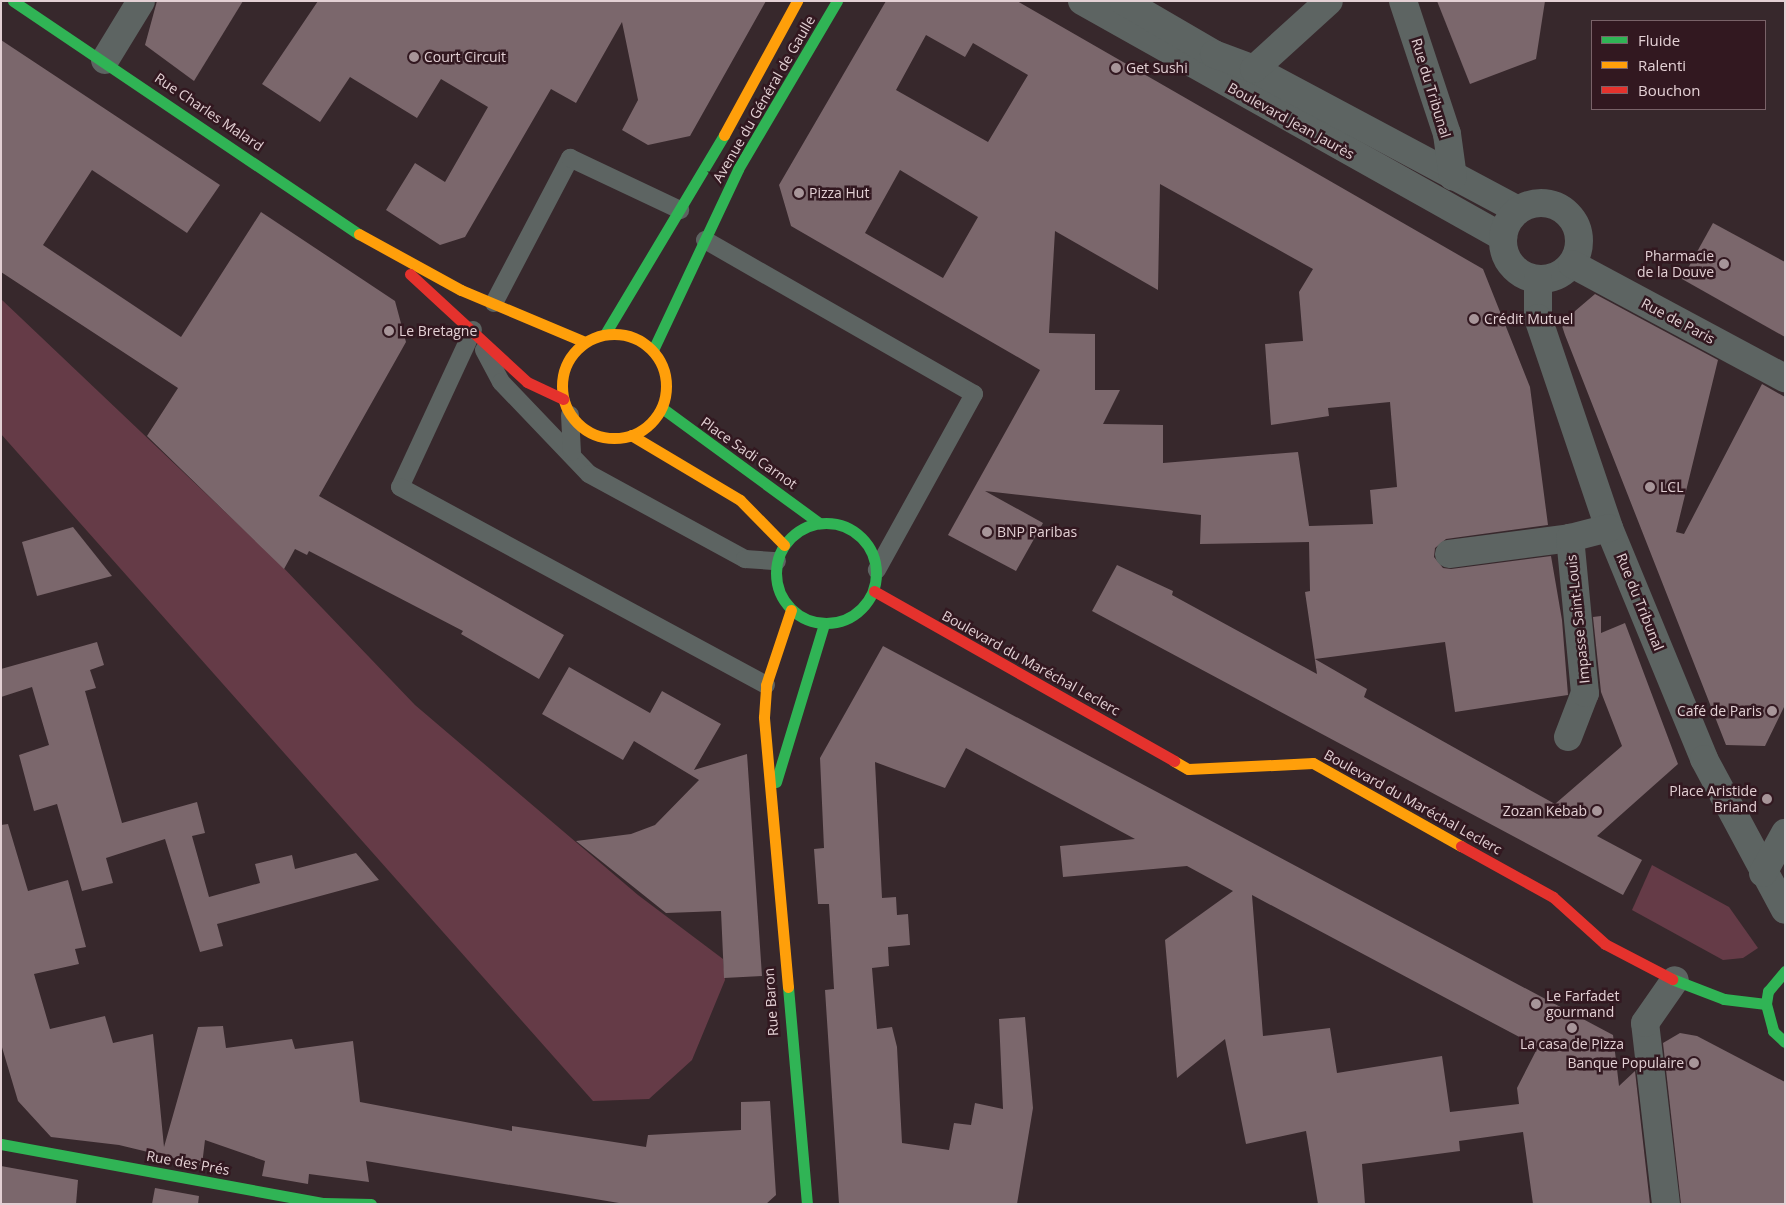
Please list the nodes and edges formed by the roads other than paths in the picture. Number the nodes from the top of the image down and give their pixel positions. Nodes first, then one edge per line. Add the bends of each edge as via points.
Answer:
1 (13, 1) edge
2 (141, 1) edge
3 (797, 1) edge
4 (837, 1) edge
5 (1082, 1) edge
6 (1123, 1) edge
7 (1329, 1) edge
8 (1403, 1) edge
9 (105, 60) junction
10 (1254, 69) junction
11 (1453, 177) junction
12 (680, 210) junction
13 (1518, 210) junction
14 (1502, 237) junction
15 (705, 240) junction
16 (385, 251) junction
17 (1572, 264) junction
18 (1538, 279) junction
19 (494, 302) junction
20 (473, 330) junction
21 (605, 334) junction
22 (585, 342) junction
23 (653, 350) junction
24 (1785, 378) edge
25 (566, 407) junction
26 (662, 408) junction
27 (631, 435) junction
28 (572, 452) junction
29 (820, 523) junction
30 (1609, 528) junction
31 (1570, 538) junction
32 (781, 553) junction
33 (1449, 554) dead end
34 (877, 570) junction
35 (874, 591) junction
36 (791, 610) junction
37 (824, 624) junction
38 (766, 684) junction
39 (1568, 737) dead end
40 (772, 798) junction
41 (1785, 833) edge
42 (1763, 873) junction
43 (1785, 910) edge
44 (1785, 971) edge
45 (1675, 980) junction
46 (1766, 1004) junction
47 (1785, 1042) edge
48 (1, 1144) edge
49 (323, 1203) edge
50 (371, 1204) edge
51 (807, 1204) edge
52 (1666, 1204) edge

1 - 9 main road, Rue Charles Malard
2 - 9 street
3 - 12 main road, Avenue du Général de Gaulle
4 - 15 main road, Avenue du Général de Gaulle via 738,169
5 - 14 street, Boulevard Jean Jaurès
6 - 10 street, Boulevard Jean Jaurès via 1214,54
7 - 10 street
8 - 11 street, Rue du Tribunal via 1447,134
9 - 16 main road, Rue Charles Malard
10 - 11 street, Boulevard Jean Jaurès
11 - 13 street, Boulevard Jean Jaurès
12 - 19 lane via 570,158
12 - 21 main road
13 - 14 street
13 - 17 street via 1541,202 1571,217 1579,239
14 - 18 street via 1508,261 1516,270
15 - 23 main road
15 - 34 lane via 974,394
16 - 19 main road, Rue Charles Malard via 461,290
16 - 20 main road, Rue Charles Malard
17 - 18 street via 1551,278
17 - 24 street, Rue de Paris
18 - 30 street, Rue du Tribunal via 1538,318
19 - 22 main road
20 - 25 main road via 527,382
20 - 28 lane via 501,382
20 - 38 lane via 400,487
21 - 22 main road
21 - 23 main road via 639,339
22 - 25 main road via 565,367
23 - 26 main road via 666,378
25 - 27 main road via 597,436
25 - 28 lane
26 - 27 main road via 649,425
26 - 29 main road, Place Sadi Carnot via 777,488
27 - 32 main road via 740,500
28 - 32 lane via 590,474 745,560
29 - 32 main road via 806,527
29 - 34 main road via 852,529 873,554
30 - 31 street, Impasse Saint-Louis
30 - 42 street, Rue du Tribunal via 1704,759
31 - 33 street
31 - 39 street, Impasse Saint-Louis via 1585,693
32 - 36 main road via 778,587
34 - 35 main road
35 - 37 main road via 854,616
35 - 45 main road, Boulevard du Maréchal Leclerc via 1188,769 1313,764 1553,897 1605,944
36 - 37 main road
36 - 38 main road, Rue Baron
37 - 40 main road, Rue Baron
38 - 40 main road, Rue Baron via 764,717
40 - 51 main road, Rue Baron via 788,1035
41 - 42 street
42 - 43 street, Rue du Tribunal
44 - 46 main road via 1768,991
45 - 46 main road, Boulevard du Maréchal Leclerc via 1724,999
45 - 52 street via 1645,1023
46 - 47 main road via 1773,1031
48 - 49 main road, Rue des Prés
49 - 50 main road, Rue des Prés

